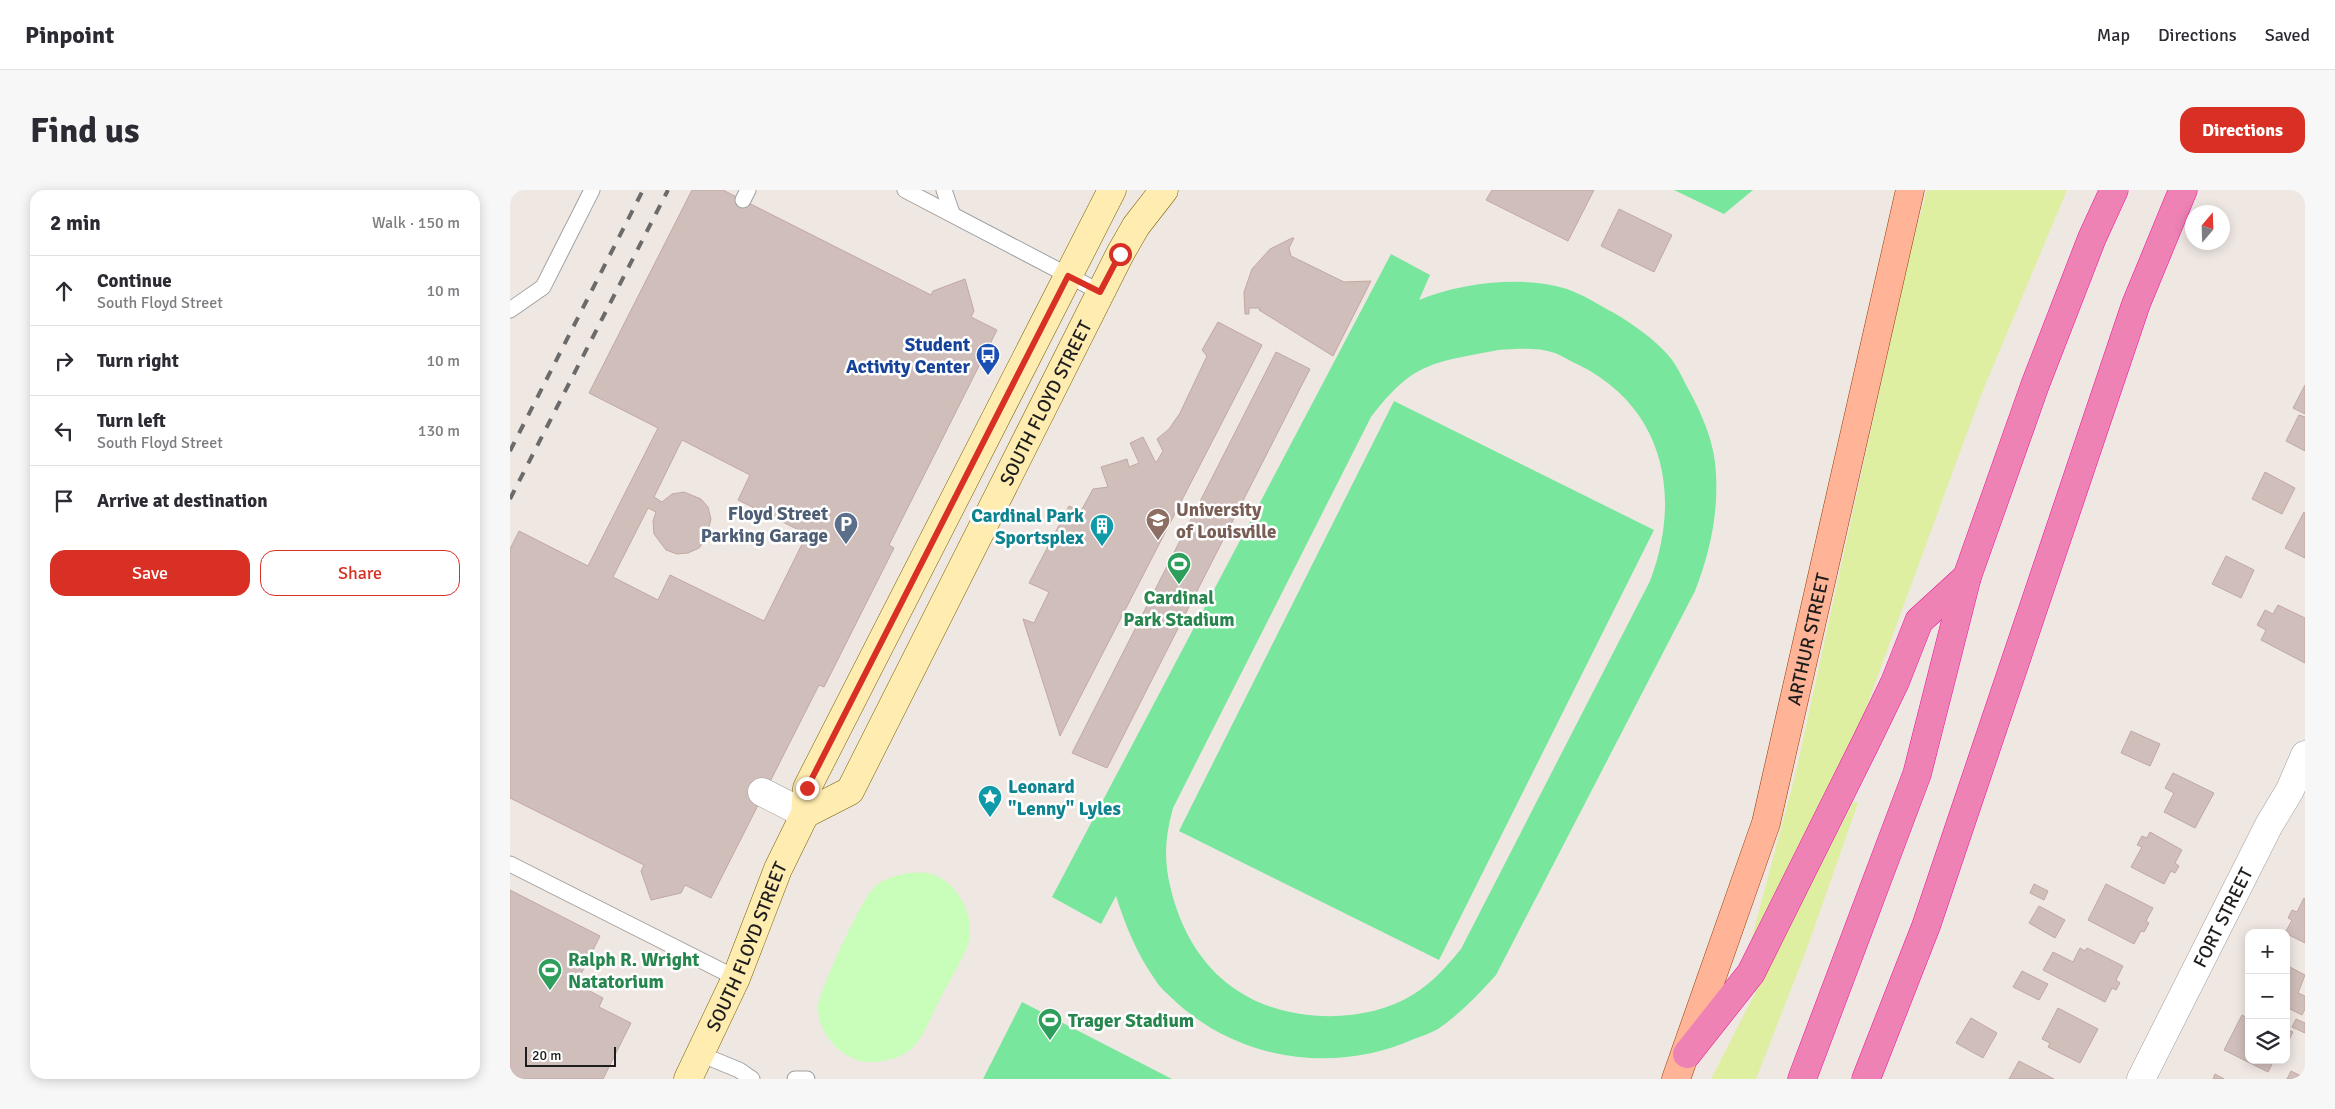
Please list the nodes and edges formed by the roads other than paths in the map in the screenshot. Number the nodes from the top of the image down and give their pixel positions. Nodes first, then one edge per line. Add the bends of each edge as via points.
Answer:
1 (592, 190) edge
2 (905, 190) edge
3 (944, 190) edge
4 (1112, 190) edge
5 (1164, 190) edge
6 (1910, 190) edge
7 (2114, 190) edge
8 (2183, 190) edge
9 (952, 213) junction
10 (1068, 276) junction
11 (1100, 292) junction
12 (510, 310) edge
13 (1967, 577) junction
14 (2303, 767) edge
15 (762, 792) dead end
16 (805, 814) junction
17 (510, 864) edge
18 (736, 978) junction
19 (700, 1054) junction
20 (1687, 1054) junction
21 (688, 1079) edge
22 (752, 1079) edge
23 (795, 1079) edge
24 (808, 1079) edge
25 (1676, 1079) edge
26 (1802, 1079) edge
27 (1866, 1079) edge
28 (2141, 1079) edge

1 - 12 lane via 543,287
2 - 9 lane
3 - 9 lane
4 - 10 street, SOUTH FLOYD STREET
5 - 11 street, SOUTH FLOYD STREET via 1136,226
6 - 20 main road, ARTHUR STREET via 1766,823
7 - 13 highway via 2035,385
8 - 27 highway via 2136,304 1926,926
9 - 10 lane
10 - 11 lane
10 - 16 street, SOUTH FLOYD STREET via 807,788
11 - 16 street, SOUTH FLOYD STREET via 850,791
13 - 20 highway via 1919,621 1895,682 1750,974
13 - 26 highway via 1917,774
14 - 28 street, FORT STREET
15 - 16 street
16 - 18 street, SOUTH FLOYD STREET via 778,869
17 - 18 lane
18 - 19 street, SOUTH FLOYD STREET
19 - 21 street, SOUTH FLOYD STREET
19 - 22 lane
20 - 25 main road, ARTHUR STREET
23 - 24 lane

